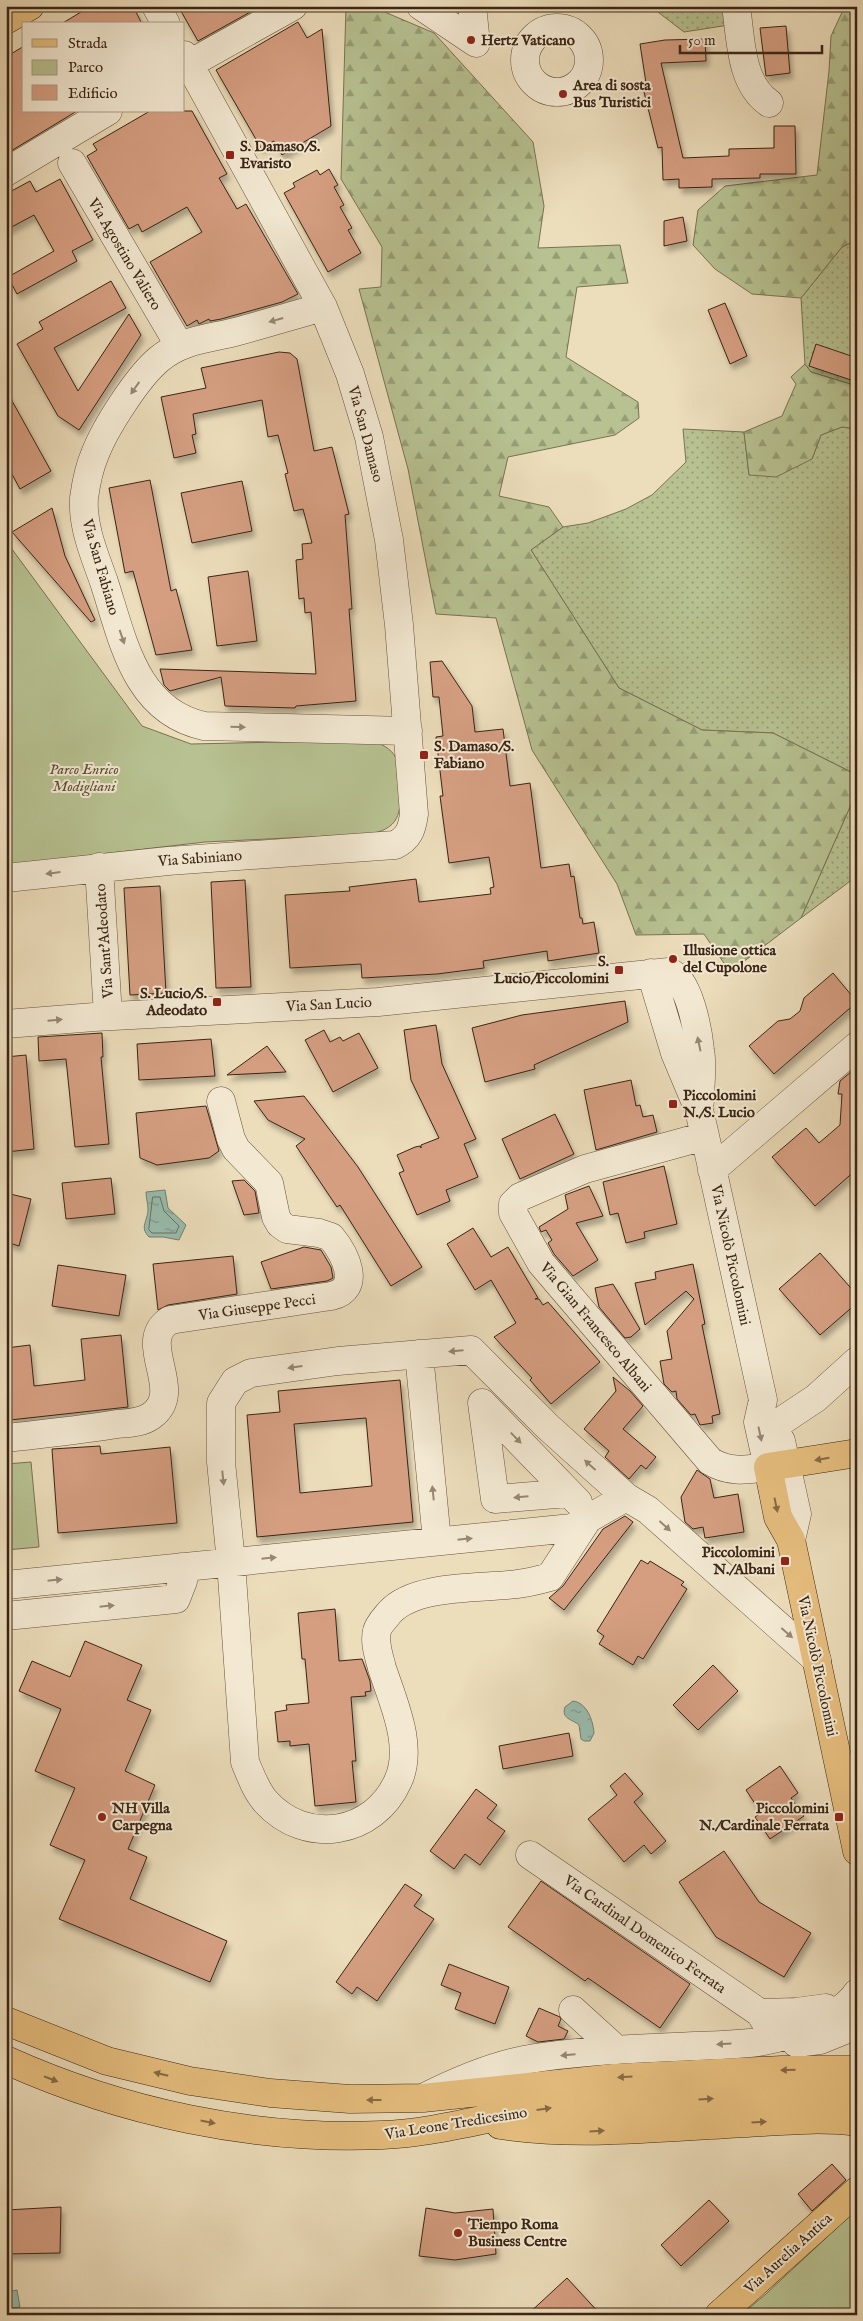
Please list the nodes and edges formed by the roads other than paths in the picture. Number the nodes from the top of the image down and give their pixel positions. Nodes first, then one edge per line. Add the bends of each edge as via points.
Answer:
1 (30, 6) edge
2 (156, 6) edge
3 (293, 6) edge
4 (421, 6) edge
5 (472, 6) edge
6 (736, 6) edge
7 (6, 20) edge
8 (165, 22) edge
9 (185, 62) edge
10 (770, 103) dead end
11 (106, 112) edge
12 (72, 163) dead end
13 (6, 172) edge
14 (323, 307) junction
15 (179, 345) junction
16 (408, 731) junction
17 (395, 845) joint
18 (99, 867) junction
19 (6, 878) edge
20 (651, 973) joint
21 (108, 1016) junction
22 (6, 1024) edge
23 (857, 1046) edge
24 (221, 1101) dead end
25 (702, 1123) junction
26 (712, 1170) junction
27 (419, 1354) junction
28 (857, 1361) edge
29 (762, 1400) junction
30 (778, 1424) junction
31 (6, 1438) edge
32 (857, 1453) edge
33 (777, 1466) junction
34 (569, 1493) dead end
35 (626, 1497) junction
36 (589, 1517) junction
37 (791, 1540) joint
38 (438, 1541) junction
39 (231, 1562) junction
40 (182, 1566) junction
41 (6, 1586) edge
42 (6, 1616) edge
43 (817, 1660) junction
44 (857, 1850) edge
45 (530, 1855) dead end
46 (853, 2008) edge
47 (573, 2010) dead end
48 (760, 2013) junction
49 (6, 2021) edge
50 (772, 2039) junction
51 (617, 2050) junction
52 (6, 2060) edge
53 (846, 2070) edge
54 (423, 2098) junction
55 (857, 2098) edge
56 (479, 2121) junction
57 (857, 2122) edge
58 (857, 2191) edge
59 (719, 2315) edge

1 - 7 main road
2 - 8 street
3 - 9 street
4 - 5 street via 476,43
6 - 10 street via 748,76 756,90
9 - 14 street, Via San Damaso
11 - 13 street
12 - 15 street, Via Agostino Valiero
14 -> 15 street, Via San Fabiano
14 - 16 street, Via San Damaso via 370,437 381,490 399,625
15 -> 16 street, Via San Fabiano via 149,369 115,418 95,452 85,495 87,530 137,676 171,714 204,726
16 - 17 street, Via San Damaso via 414,819 409,835
17 - 18 street, Via Sabiniano
18 -> 19 street, Via Sabiniano
18 - 21 street, Via Sant'Adeodato
20 - 21 street, Via San Lucio via 378,1002
20 - 25 street, Via Nicolò Piccolomini via 672,973 680,978 686,989 701,1051
22 -> 21 street, Via San Lucio
23 - 26 street
24 - 31 street, Via Giuseppe Pecci via 236,1149 269,1183 277,1221 288,1228 331,1238 348,1265 350,1277 346,1288 331,1296 170,1320 160,1327 156,1336 165,1394 158,1410 151,1416 93,1428
25 - 26 street, Via Nicolò Piccolomini
25 - 33 street, Via Gian Francesco Albani via 520,1197 512,1208 541,1263 710,1461 731,1470
26 - 29 street, Via Nicolò Piccolomini
35 -> 27 street via 548,1427 471,1350
38 -> 27 street
27 -> 39 street via 309,1365 251,1374 235,1381 221,1403 221,1462
28 - 30 street via 816,1398
29 - 30 street, Via Nicolò Piccolomini
29 -> 33 street, Via Nicolò Piccolomini via 758,1422
30 - 33 street, Via Nicolò Piccolomini
32 -> 33 main road
33 - 37 street, Via Nicolò Piccolomini via 797,1514
34 - 36 street
35 - 36 street
35 -> 43 street via 648,1510
38 -> 36 street via 572,1528
36 - 39 street via 550,1577 518,1584 428,1593 391,1611 377,1630 376,1648 401,1729 403,1764 398,1781 377,1811 359,1824 340,1828 323,1830 306,1826 276,1812 265,1802 248,1770
37 - 43 main road, Via Nicolò Piccolomini
39 -> 38 street
39 - 40 street
41 -> 40 street
42 -> 40 street via 176,1599 184,1581
43 - 44 main road, Via Nicolò Piccolomini
45 - 48 street, Via Cardinal Domenico Ferrata
46 - 48 street
46 - 50 street
47 - 51 street
48 - 50 street
54 -> 49 main road, Via Leone Tredicesimo via 350,2099 226,2088 108,2061
50 -> 51 street
51 -> 54 street via 512,2063 478,2072
52 -> 56 main road, Via Leone Tredicesimo via 119,2102 257,2129 379,2136
53 -> 54 main road, Via Leone Tredicesimo via 614,2078
56 -> 55 main road, Via Leone Tredicesimo via 550,2108 615,2104 765,2097
56 -> 57 main road via 533,2130 576,2132 798,2120
58 - 59 main road, Via Aurelia Antica

